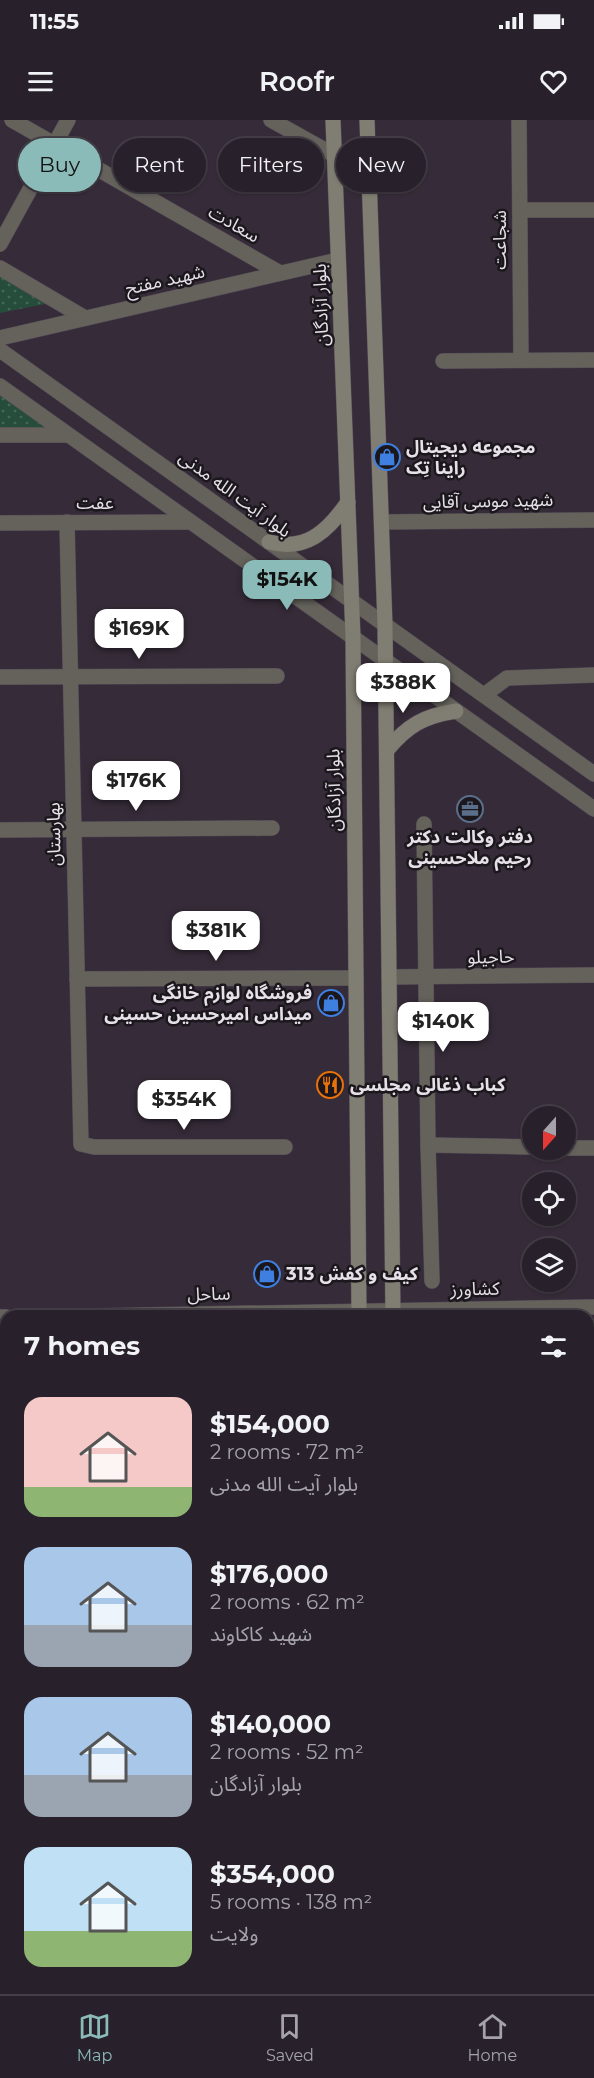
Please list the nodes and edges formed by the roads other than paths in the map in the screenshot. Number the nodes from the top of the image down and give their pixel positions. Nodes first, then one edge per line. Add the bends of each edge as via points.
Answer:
1 (12, 120) edge
2 (68, 120) edge
3 (271, 120) edge
4 (333, 120) edge
5 (367, 120) edge
6 (519, 120) edge
7 (44, 138) edge
8 (58, 138) edge
9 (334, 155) junction
10 (101, 171) edge
11 (28, 192) edge
12 (520, 210) junction
13 (594, 210) edge
14 (0, 244) edge
15 (338, 260) junction
16 (0, 268) edge
17 (280, 273) junction
18 (85, 318) junction
19 (0, 338) edge
20 (0, 350) edge
21 (443, 360) dead end
22 (521, 360) junction
23 (594, 360) edge
24 (0, 386) edge
25 (0, 435) edge
26 (68, 435) junction
27 (348, 502) junction
28 (594, 520) edge
29 (67, 522) junction
30 (190, 522) junction
31 (382, 522) junction
32 (0, 523) edge
33 (269, 542) junction
34 (352, 601) junction
35 (385, 625) junction
36 (352, 637) junction
37 (386, 661) junction
38 (594, 675) edge
39 (278, 676) dead end
40 (0, 677) edge
41 (70, 677) junction
42 (484, 695) junction
43 (456, 711) junction
44 (387, 750) junction
45 (594, 774) edge
46 (594, 809) edge
47 (424, 824) dead end
48 (272, 828) dead end
49 (74, 829) junction
50 (0, 830) edge
51 (594, 975) edge
52 (389, 977) junction
53 (426, 977) junction
54 (356, 978) junction
55 (77, 979) junction
56 (428, 1145) junction
57 (285, 1147) dead end
58 (522, 1147) edge
59 (576, 1148) edge
60 (594, 1148) edge
61 (432, 1281) dead end
62 (594, 1307) edge
63 (359, 1310) edge
64 (392, 1310) edge
65 (493, 1310) edge

1 - 7 street, سعادت
2 - 8 street
3 - 9 street
4 - 9 main road, بلوار آزادگان
5 - 31 main road
6 - 12 street, شجاعت
9 - 15 main road, بلوار آزادگان
10 - 17 street, سعادت
11 - 14 street
12 - 13 street
12 - 22 street, شجاعت
15 - 17 street, شهید مفتح
15 - 27 main road, بلوار آزادگان
16 - 18 street
17 - 18 street, شهید مفتح
18 - 19 street, شهید مفتح
20 - 33 street, بلوار آیت الله مدنی
21 - 22 street
22 - 23 street
24 - 26 street
25 - 26 street
26 - 30 street
27 - 33 main road via 327,528 314,537 283,546
27 - 34 main road, بلوار آزادگان
28 - 31 street, شهید موسی آقایی
29 - 30 street, عفت
29 - 32 street, عفت
29 - 41 street, بهارستان
30 - 36 street
31 - 35 main road
33 - 34 street, بلوار آیت الله مدنی
34 - 35 street, بلوار آیت الله مدنی
34 - 36 main road, بلوار آزادگان
35 - 37 main road
35 - 42 street, بلوار آیت الله مدنی
36 - 37 street
36 - 54 main road, بلوار آزادگان
37 - 43 street
37 - 44 main road
38 - 42 street via 507,678
39 - 41 street
40 - 41 street
41 - 49 street, بهارستان
42 - 45 street, بلوار آیت الله مدنی
43 - 44 main road via 417,722
43 - 46 street
44 - 52 main road
47 - 53 street
48 - 49 street
49 - 50 street
49 - 55 street, بهارستان
51 - 53 street, حاجیلو
52 - 53 street, حاجیلو
52 - 64 main road
53 - 56 street
54 - 55 street
54 - 63 main road, بلوار آزادگان
55 - 57 street, بهارستان via 81,1144
56 - 58 street
56 - 61 street
59 - 60 street
62 - 65 street, کشاورز

